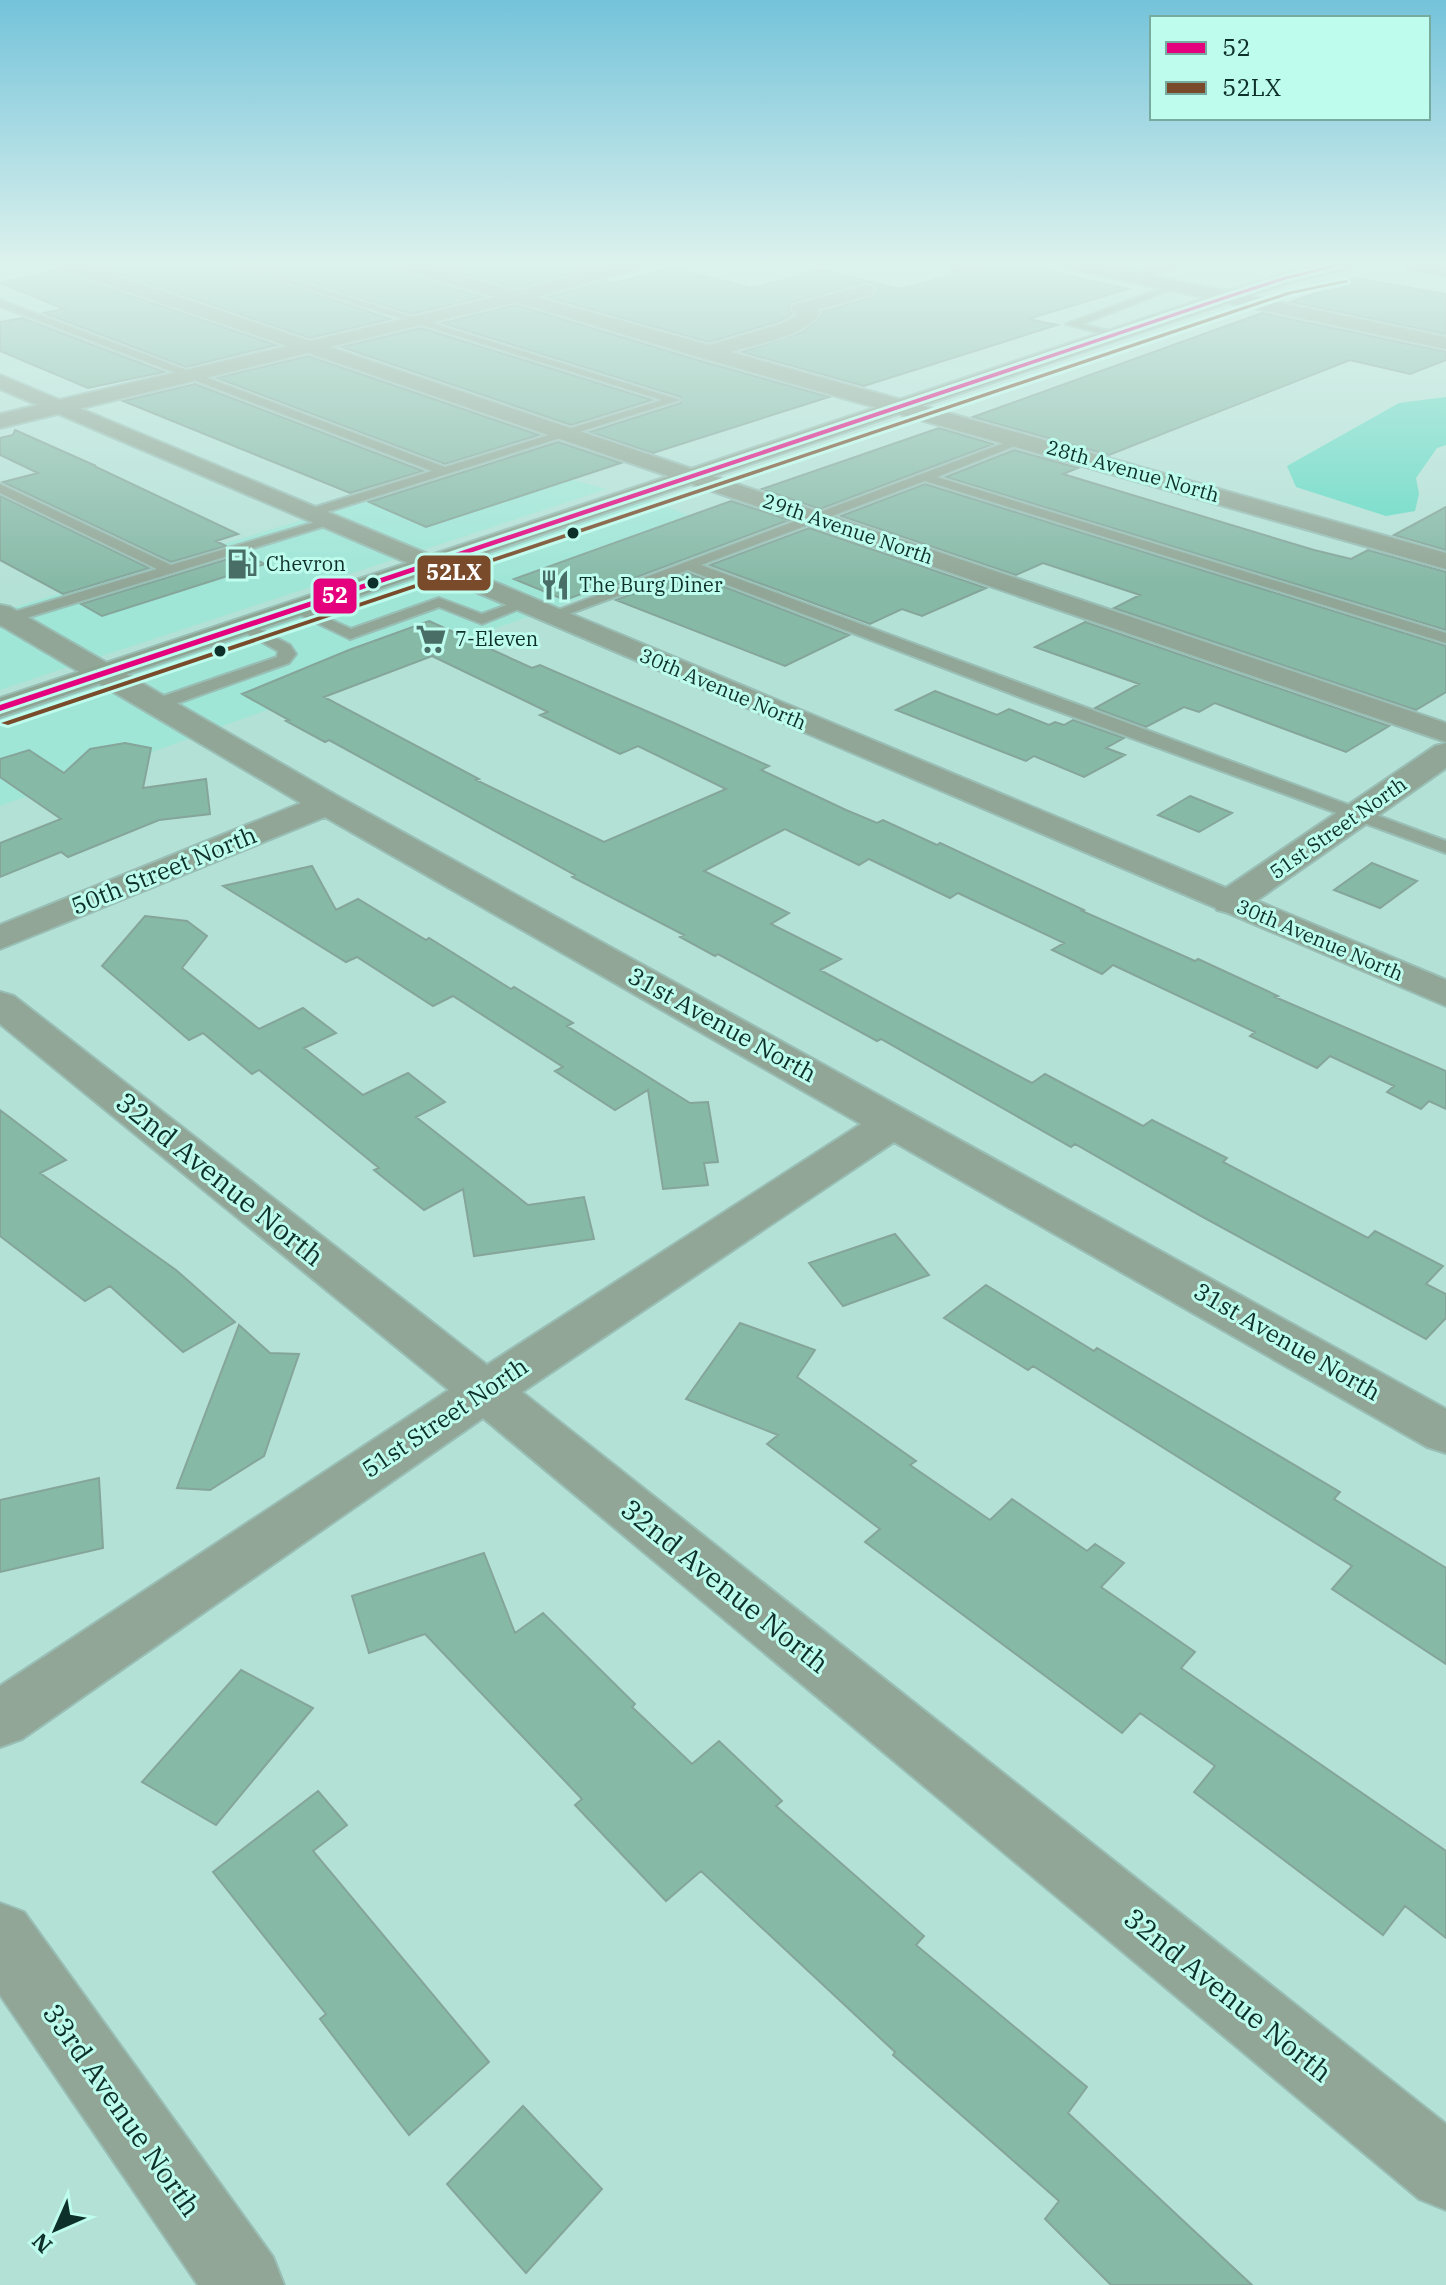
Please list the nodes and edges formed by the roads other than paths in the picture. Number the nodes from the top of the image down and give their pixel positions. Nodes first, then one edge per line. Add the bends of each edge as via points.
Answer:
1 (181, 372) edge
2 (204, 372) edge
3 (383, 372) edge
4 (583, 372) edge
5 (776, 372) edge
6 (1003, 372) edge
7 (190, 375) junction
8 (0, 381) edge
9 (903, 405) junction
10 (59, 407) junction
11 (0, 421) edge
12 (570, 435) junction
13 (1024, 440) junction
14 (446, 472) junction
15 (692, 476) junction
16 (924, 477) junction
17 (0, 488) edge
18 (321, 518) junction
19 (815, 518) junction
20 (1446, 561) edge
21 (432, 565) junction
22 (688, 565) junction
23 (170, 570) junction
24 (298, 610) junction
25 (536, 610) junction
26 (3, 618) edge
27 (246, 627) junction
28 (1446, 638) edge
29 (105, 673) junction
30 (158, 704) junction
31 (0, 708) edge
32 (1446, 733) edge
33 (1446, 753) edge
34 (327, 804) junction
35 (1355, 815) junction
36 (1446, 847) edge
37 (1230, 902) junction
38 (0, 938) edge
39 (1446, 994) edge
40 (0, 1004) edge
41 (894, 1122) junction
42 (485, 1391) junction
43 (1446, 1433) edge
44 (0, 1720) edge
45 (0, 1936) edge
46 (1446, 2172) edge
47 (245, 2285) edge

1 - 7 lane
2 - 7 street
3 - 12 street, 29th Avenue North
4 - 12 lane via 674,400
5 - 9 street, 28th Avenue North
6 - 9 main road
7 - 10 street
7 - 14 lane
8 - 10 street, 30th Avenue North
9 - 13 street, 28th Avenue North
9 - 15 main road
10 - 11 street
10 - 18 street, 30th Avenue North
12 - 14 lane
12 - 15 street, 29th Avenue North
13 - 16 lane
13 - 20 street, 28th Avenue North
14 - 18 lane
15 - 19 street, 29th Avenue North
15 - 21 main road
16 - 19 lane
16 - 28 lane
17 - 23 lane
18 - 21 street, 30th Avenue North
18 - 23 lane
19 - 22 lane
19 - 32 street, 29th Avenue North
21 - 24 main road
21 - 25 street, 30th Avenue North
22 - 25 lane
22 - 35 lane
23 - 26 lane
24 - 25 lane via 350,634 439,602 482,619
24 - 27 main road
25 - 37 street, 30th Avenue North
26 - 29 street, 31st Avenue North
27 - 29 main road
27 - 30 lane via 288,654
29 - 30 street, 31st Avenue North
29 - 31 main road
30 - 34 street, 31st Avenue North
33 - 35 street, 51st Street North
34 - 38 street, 50th Street North
34 - 41 street, 31st Avenue North
35 - 36 lane
35 - 37 street, 51st Street North
37 - 39 street, 30th Avenue North
40 - 42 street, 32nd Avenue North
41 - 42 street, 51st Street North
41 - 43 street, 31st Avenue North
42 - 44 street, 51st Street North
42 - 46 street, 32nd Avenue North
45 - 47 street, 33rd Avenue North

